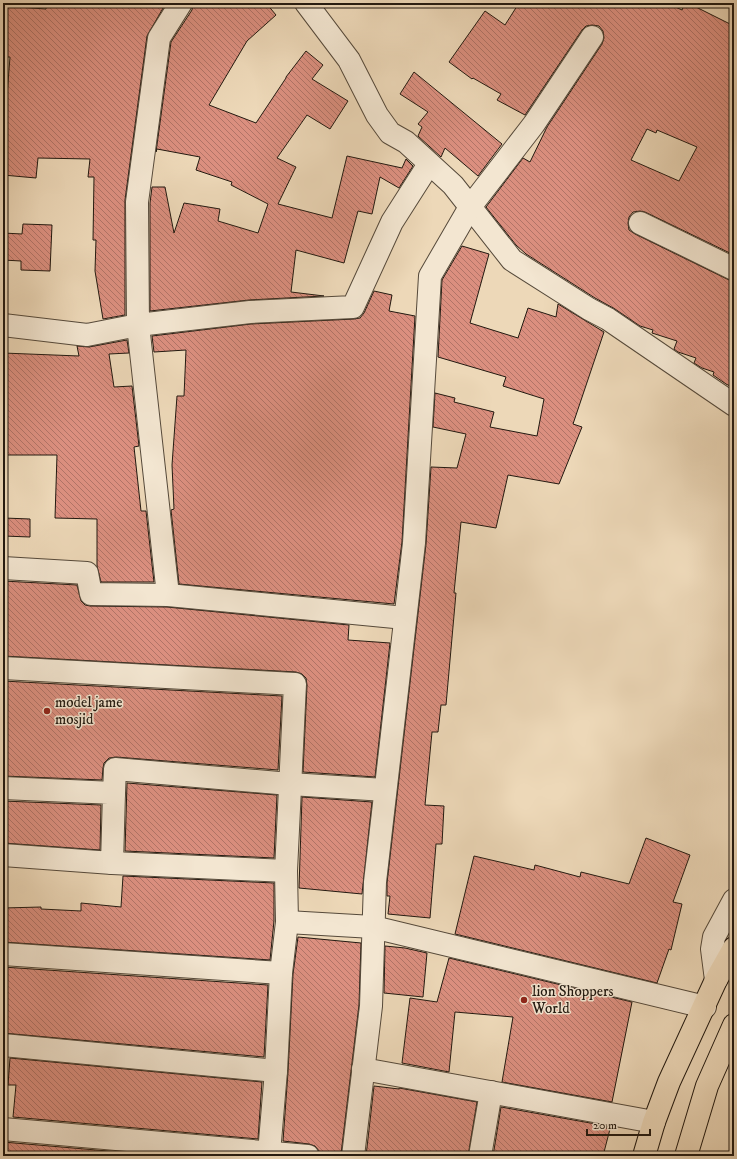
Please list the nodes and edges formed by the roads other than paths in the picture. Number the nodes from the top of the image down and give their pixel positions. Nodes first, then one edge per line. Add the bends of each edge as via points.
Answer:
1 (182, 3) edge
2 (306, 3) edge
3 (592, 37) dead end
4 (429, 164) junction
5 (470, 207) junction
6 (640, 223) dead end
7 (734, 269) edge
8 (3, 325) edge
9 (138, 325) junction
10 (734, 405) edge
11 (3, 568) edge
12 (168, 595) junction
13 (405, 618) junction
14 (3, 668) edge
15 (290, 784) junction
16 (3, 788) edge
17 (385, 790) junction
18 (114, 793) junction
19 (3, 855) edge
20 (112, 863) junction
21 (286, 871) junction
22 (734, 900) edge
23 (287, 922) junction
24 (374, 927) junction
25 (734, 948) edge
26 (3, 954) edge
27 (281, 973) junction
28 (716, 980) junction
29 (705, 1007) junction
30 (734, 1025) edge
31 (3, 1045) edge
32 (363, 1069) junction
33 (276, 1071) junction
34 (491, 1092) junction
35 (654, 1122) junction
36 (3, 1130) edge
37 (269, 1153) junction
38 (308, 1156) edge
39 (353, 1156) edge
40 (480, 1156) edge
41 (644, 1156) edge
42 (686, 1156) edge

1 - 9 street via 159,38 137,202
2 - 4 street via 349,60 377,115 390,132 406,142
3 - 5 street via 534,124
4 - 5 street via 453,185
4 - 9 street via 392,222 353,307 250,312
5 - 10 street via 512,260 608,319
5 - 13 street via 430,276 414,543
6 - 7 street
8 - 9 street via 87,336
9 - 12 street
11 - 12 street via 87,573 91,594
12 - 13 street
13 - 17 street
14 - 15 street via 295,684
15 - 17 street
15 - 18 street via 115,769
15 - 21 street
16 - 18 street
17 - 24 street via 375,882
18 - 20 street
19 - 20 street
20 - 21 street
21 - 23 street
22 - 28 street via 714,937 712,949
23 - 24 street
23 - 27 street
24 - 29 street
24 - 32 street via 371,1006
25 - 28 highway
26 - 27 street
27 - 33 street
28 - 29 highway
29 - 35 highway via 669,1082
30 - 42 highway via 706,1086
31 - 33 street
32 - 34 street
32 - 39 street
33 - 37 street
34 - 35 street
34 - 40 street
35 - 41 highway
36 - 37 street
37 - 38 street

